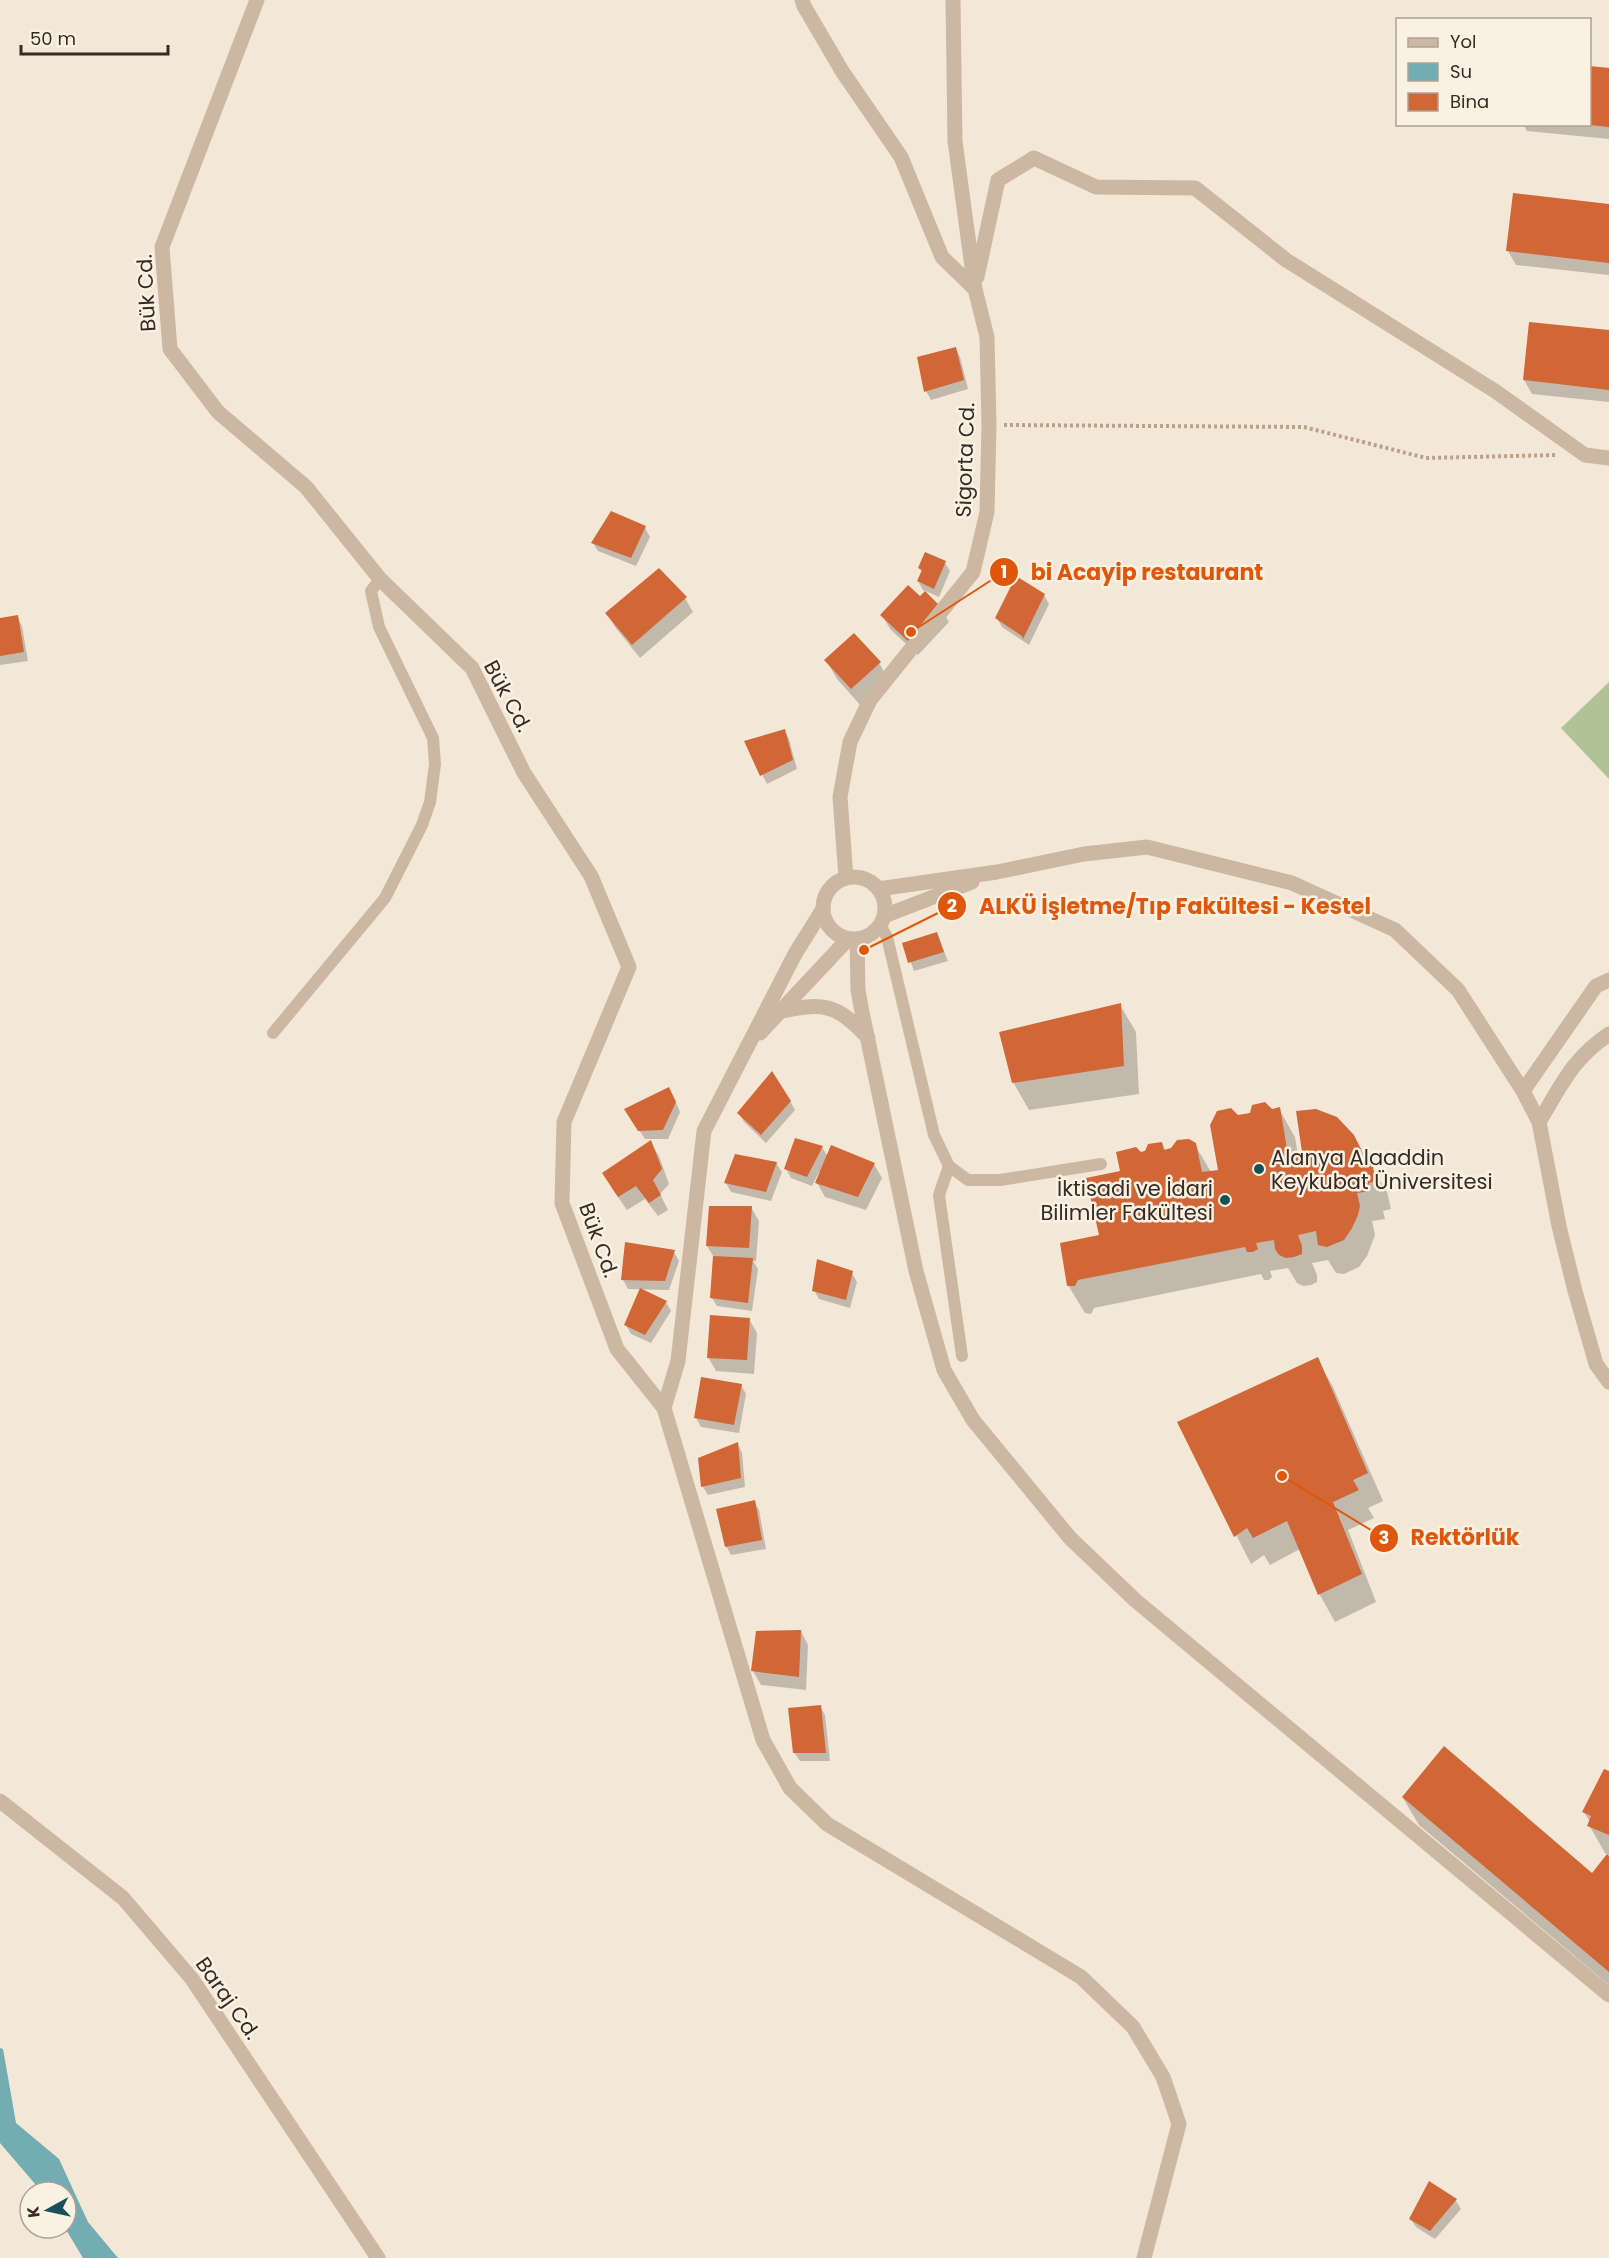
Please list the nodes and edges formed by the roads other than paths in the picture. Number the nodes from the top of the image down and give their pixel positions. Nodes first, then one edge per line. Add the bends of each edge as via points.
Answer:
1 (257, 0) edge
2 (802, 0) edge
3 (953, 0) edge
4 (975, 289) junction
5 (1609, 458) edge
6 (380, 579) junction
7 (997, 872) junction
8 (846, 878) junction
9 (878, 889) junction
10 (823, 909) junction
11 (868, 931) junction
12 (1609, 980) edge
13 (778, 1012) junction
14 (273, 1033) dead end
15 (1609, 1034) edge
16 (868, 1038) junction
17 (746, 1048) junction
18 (1523, 1091) junction
19 (1539, 1122) junction
20 (1101, 1164) dead end
21 (950, 1166) junction
22 (962, 1356) dead end
23 (1609, 1382) edge
24 (664, 1408) junction
25 (0, 1801) edge
26 (1609, 1995) edge
27 (378, 2258) edge
28 (1144, 2258) edge

1 - 6 street, Bük Cd. via 162,247 170,349 218,412 306,487
2 - 4 street via 842,71 901,158 942,256
3 - 4 street, Sigorta Cd. via 955,141
4 - 5 street via 998,180 1034,158 1096,187 1195,188 1286,260 1495,391 1585,455
4 - 8 street, Sigorta Cd. via 987,337 987,512 973,572 870,699 850,742 840,797
6 - 14 lane via 371,591 380,627 433,738 435,764 430,802 385,898
6 - 24 street, Bük Cd. via 472,668 524,773 591,876 629,968 564,1122 562,1203 617,1350
7 - 9 street
7 - 11 street
7 - 18 street via 1148,846 1292,883 1395,930 1458,990
8 - 9 street via 864,879
8 - 10 street via 829,890
9 - 11 street via 884,902
10 - 11 street via 825,919 838,935
10 - 17 street
11 - 13 street
11 - 16 street via 858,973
11 - 21 lane via 887,937 934,1135
12 - 18 street via 1596,986
13 - 16 street via 808,1005 830,1009 852,1020
13 - 17 street
15 - 19 street via 1589,1048 1570,1070
16 - 26 street via 919,1282 944,1370 973,1420 1070,1538 1135,1600
17 - 24 street via 704,1131 678,1361
18 - 19 street
19 - 23 street via 1575,1291 1596,1364
20 - 21 lane via 1000,1180 968,1180
21 - 22 lane via 939,1195
24 - 28 street via 763,1740 790,1788 827,1824 1081,1977 1133,2027 1163,2077 1179,2124
25 - 27 street, Baraj Cd. via 123,1898 192,1979

